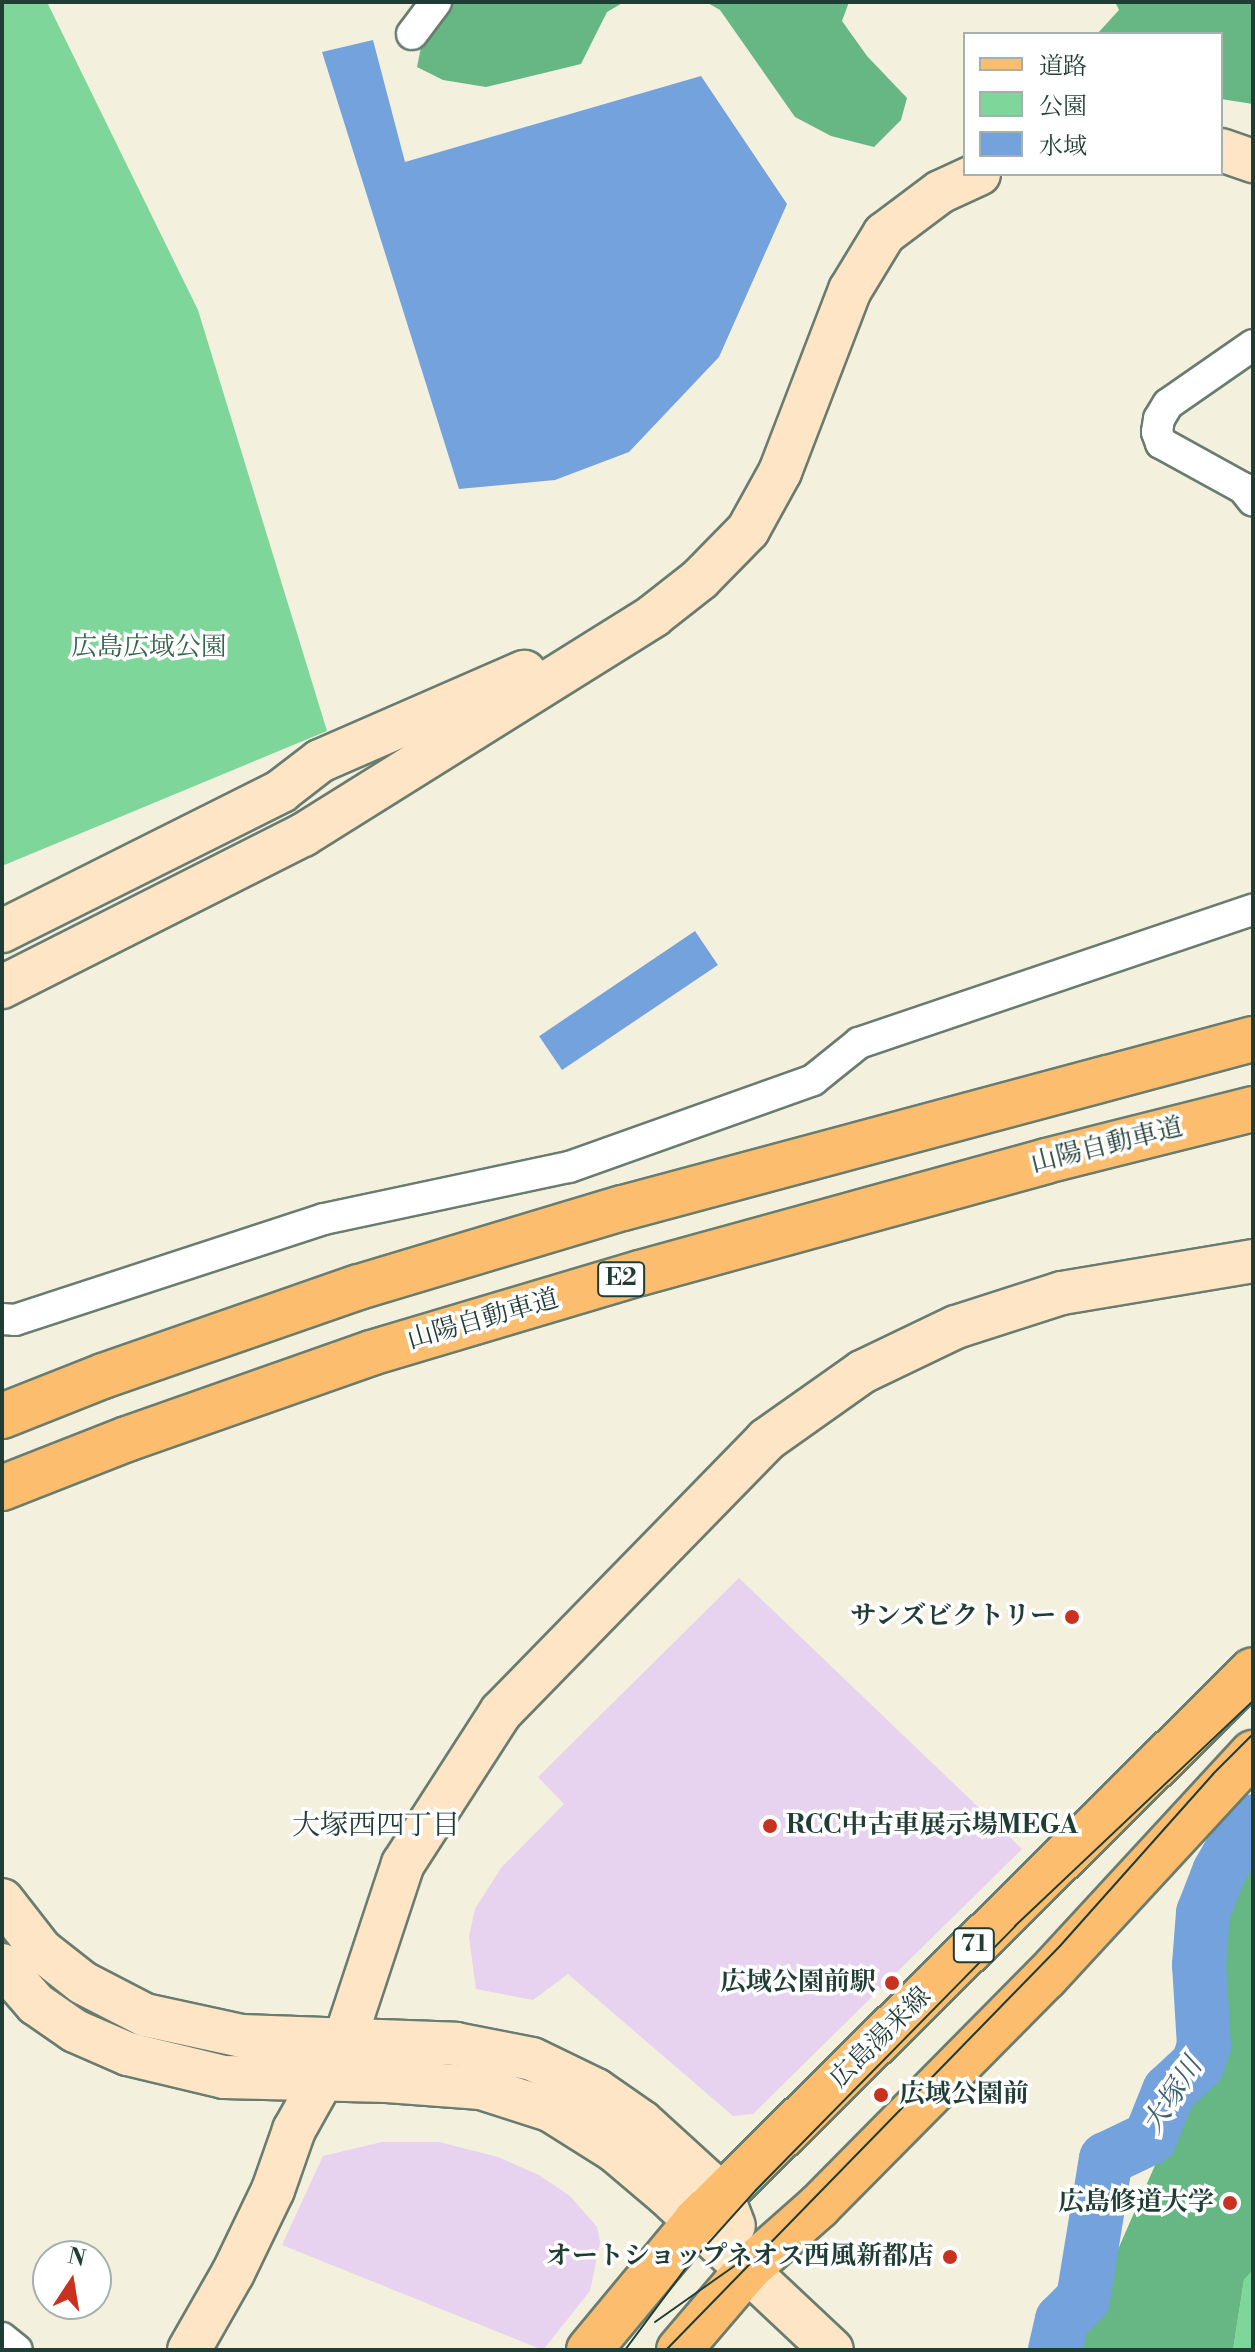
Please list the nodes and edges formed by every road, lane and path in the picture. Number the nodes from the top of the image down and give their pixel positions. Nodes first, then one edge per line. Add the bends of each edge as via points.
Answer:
1 (436, 2) edge
2 (412, 34) dead end
3 (1223, 151) edge
4 (1253, 161) edge
5 (975, 176) edge
6 (1253, 345) edge
7 (1253, 501) edge
8 (653, 616) junction
9 (1253, 910) edge
10 (2, 931) edge
11 (2, 987) edge
12 (1253, 1039) edge
13 (1253, 1109) edge
14 (1253, 1261) edge
15 (2, 1319) edge
16 (2, 1416) edge
17 (2, 1488) edge
18 (1253, 1670) edge
19 (1253, 1753) edge
20 (2, 1900) edge
21 (2, 1965) edge
22 (345, 2039) junction
23 (321, 2081) junction
24 (709, 2208) junction
25 (749, 2268) junction
26 (2, 2338) edge
27 (17, 2350) edge
28 (189, 2350) edge
29 (589, 2350) edge
30 (679, 2350) edge
31 (832, 2350) edge

1 - 2 street
3 - 4 street
5 - 8 street via 940,192 884,234 850,290 780,472 748,530 700,579
6 - 7 street via 1168,404 1157,432 1161,443 1243,488
8 - 10 street via 320,761 281,791
8 - 11 street via 303,835
9 - 15 street via 859,1043 813,1080 569,1167 324,1219 15,1320
12 - 16 main road via 623,1208 359,1287
13 - 17 main road, 山陽自動車道 / E2 via 1046,1161 386,1348
14 - 22 street via 1062,1293 956,1327 862,1372 766,1440 501,1712 403,1864
18 - 24 main road, 広島湯来線 / 71
19 - 25 main road via 1046,1977 819,2206
20 - 22 street via 52,1959 83,1983 145,2015 242,2036
21 - 23 street via 36,2004 75,2031 128,2054 224,2077
22 - 23 street
22 - 24 street via 456,2044 532,2059 596,2090 642,2122
23 - 24 street via 481,2088 550,2110
23 - 28 street via 294,2130 273,2190 233,2273
24 - 25 street
24 - 29 main road, 広島湯来線 / 71
25 - 30 main road
25 - 31 street
26 - 27 street

